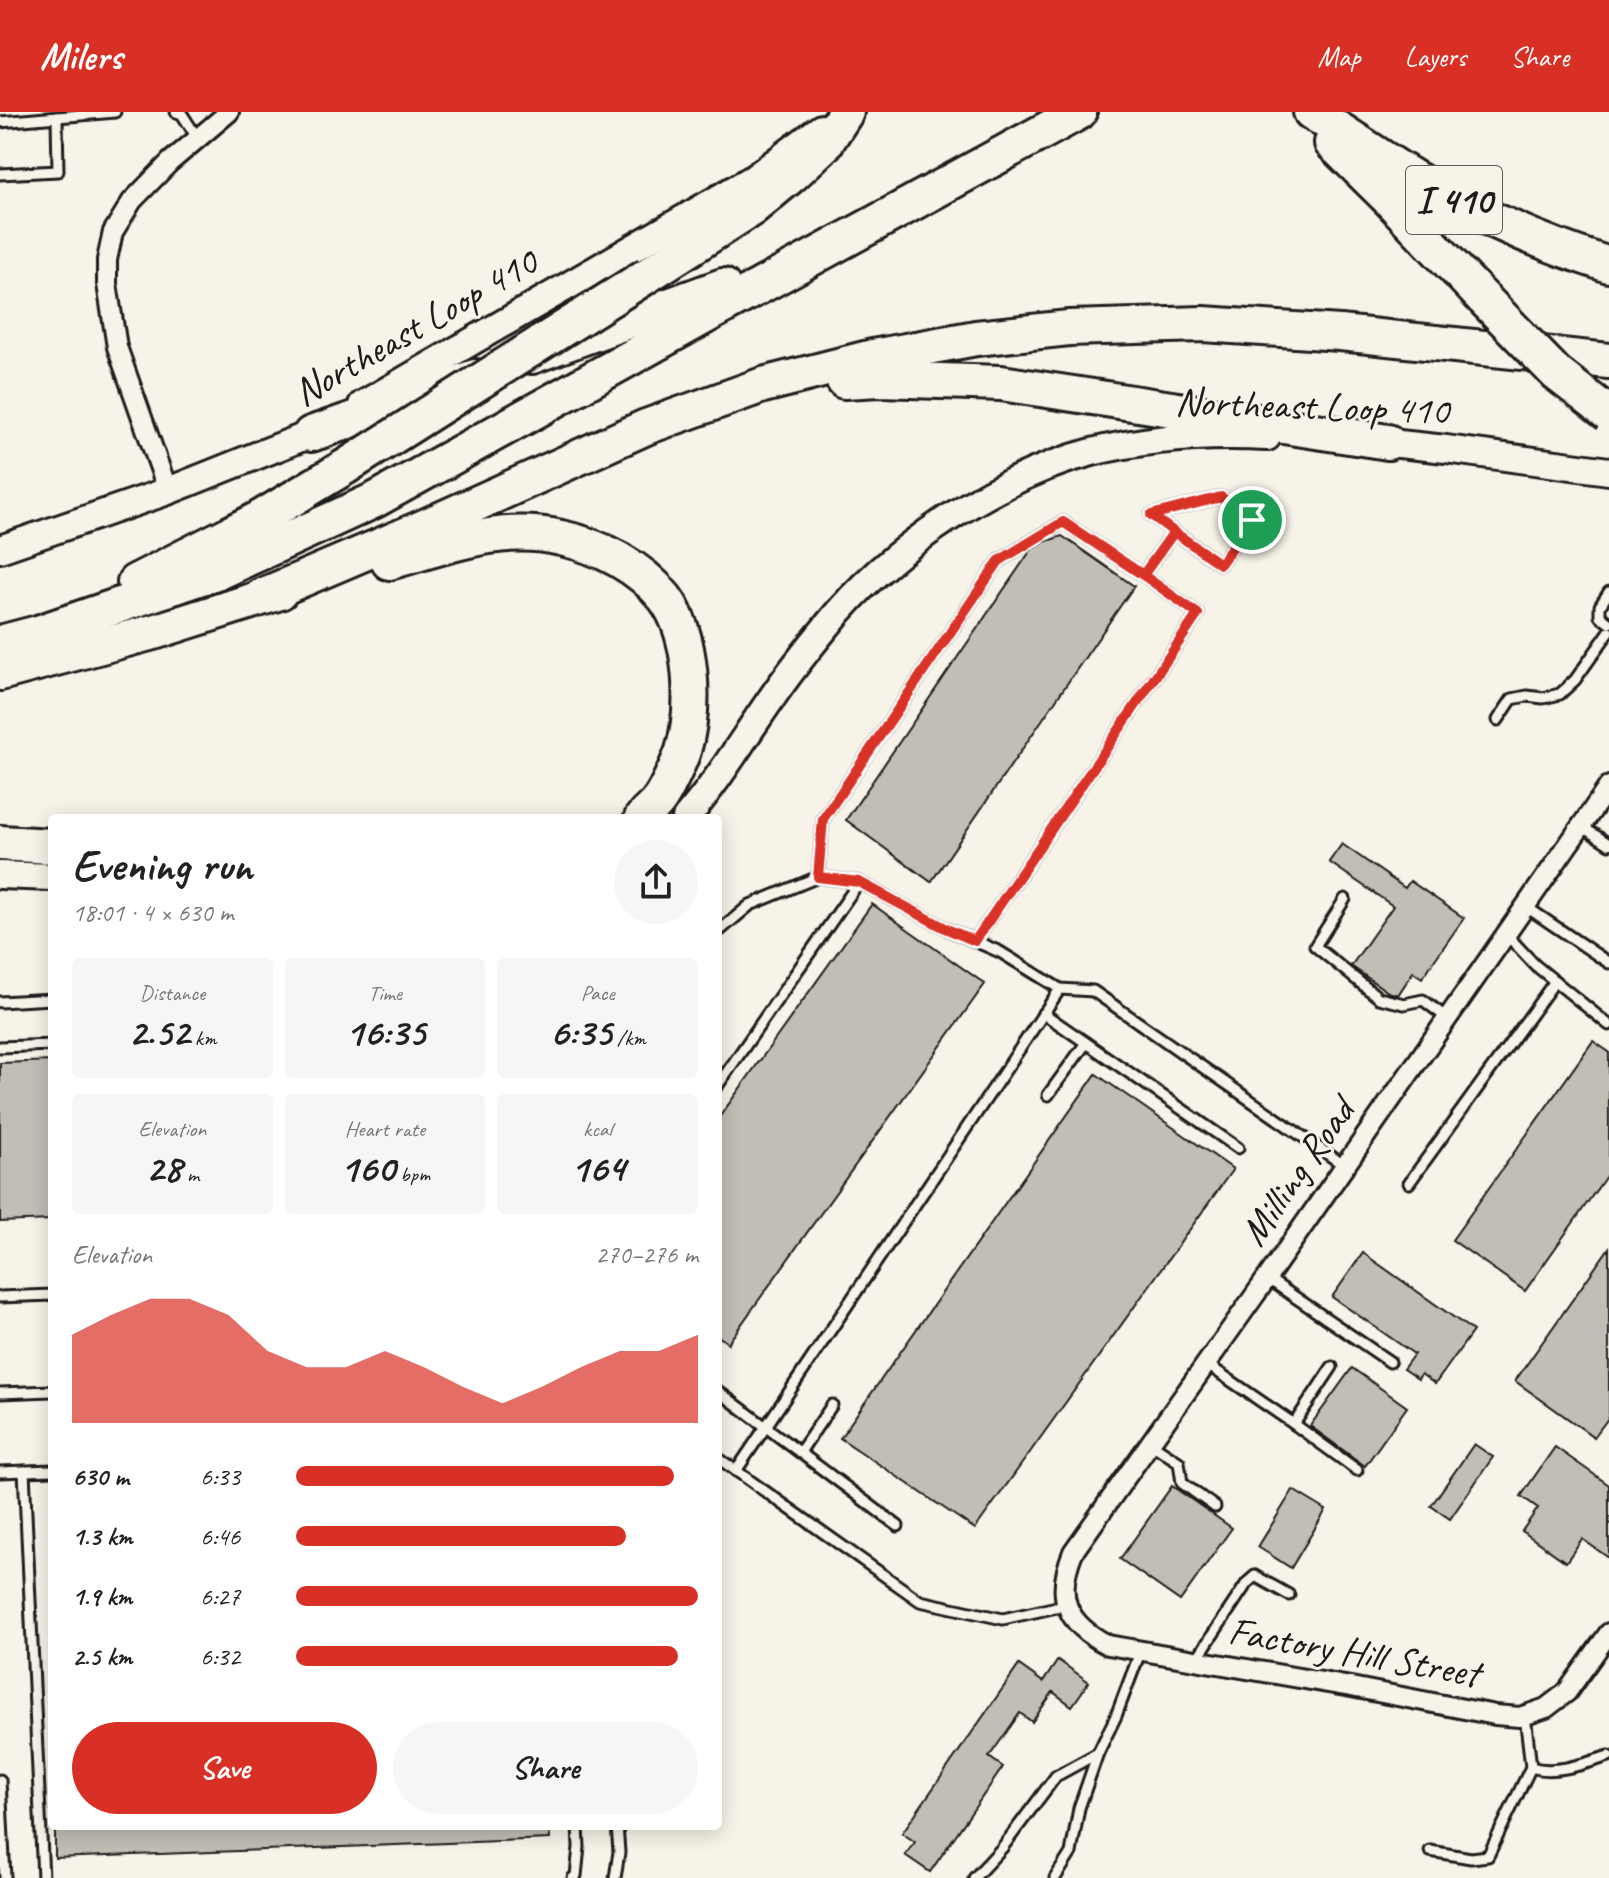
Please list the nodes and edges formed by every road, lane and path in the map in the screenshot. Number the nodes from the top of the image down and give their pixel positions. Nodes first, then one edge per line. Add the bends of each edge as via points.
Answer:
1 (115, 112) edge
2 (176, 112) edge
3 (229, 112) edge
4 (838, 112) edge
5 (846, 112) edge
6 (1079, 112) edge
7 (1300, 112) edge
8 (1311, 112) edge
9 (57, 117) junction
10 (0, 122) edge
11 (198, 139) junction
12 (0, 174) edge
13 (839, 243) junction
14 (1609, 265) edge
15 (1609, 361) edge
16 (763, 385) junction
17 (1609, 414) edge
18 (311, 434) junction
19 (1388, 442) junction
20 (1609, 471) edge
21 (168, 491) junction
22 (1174, 532) junction
23 (0, 549) edge
24 (1143, 575) junction
25 (1609, 592) edge
26 (260, 597) junction
27 (1609, 623) edge
28 (1609, 632) edge
29 (38, 633) junction
30 (0, 643) edge
31 (0, 673) edge
32 (1498, 720) dead end
33 (1609, 786) edge
34 (646, 814) edge
35 (689, 814) edge
36 (1581, 826) junction
37 (0, 843) edge
38 (1609, 844) edge
39 (48, 846) edge
40 (0, 875) edge
41 (48, 877) edge
42 (818, 877) junction
43 (859, 882) junction
44 (1345, 899) dead end
45 (1525, 906) junction
46 (722, 929) edge
47 (1506, 934) junction
48 (975, 941) junction
49 (1609, 963) edge
50 (1555, 981) junction
51 (1060, 989) junction
52 (48, 999) edge
53 (0, 1002) edge
54 (1043, 1013) junction
55 (1447, 1018) junction
56 (1609, 1025) edge
57 (1086, 1043) junction
58 (48, 1045) edge
59 (0, 1047) edge
60 (722, 1079) edge
61 (1048, 1095) dead end
62 (1238, 1148) dead end
63 (1345, 1166) junction
64 (1409, 1183) dead end
65 (1267, 1278) junction
66 (48, 1295) edge
67 (0, 1297) edge
68 (1390, 1362) dead end
69 (1205, 1363) junction
70 (1332, 1367) dead end
71 (48, 1391) edge
72 (0, 1393) edge
73 (722, 1394) edge
74 (832, 1405) dead end
75 (1294, 1424) junction
76 (766, 1427) junction
77 (1150, 1443) junction
78 (800, 1452) junction
79 (722, 1461) edge
80 (48, 1470) edge
81 (1357, 1470) dead end
82 (24, 1471) junction
83 (736, 1471) junction
84 (0, 1472) edge
85 (1215, 1507) dead end
86 (898, 1526) dead end
87 (1289, 1595) dead end
88 (1066, 1605) junction
89 (1609, 1633) edge
90 (1141, 1650) junction
91 (1196, 1660) junction
92 (1525, 1715) junction
93 (1098, 1753) junction
94 (1609, 1756) edge
95 (1531, 1767) junction
96 (0, 1780) edge
97 (578, 1830) edge
98 (617, 1830) edge
99 (1430, 1851) dead end
100 (5, 1878) edge
101 (43, 1878) edge
102 (573, 1878) edge
103 (615, 1878) edge
104 (974, 1878) edge
105 (1055, 1878) edge

1 - 9 lane
2 - 11 lane
3 - 11 street
4 - 18 main road, Northeast Loop 410 via 754,178
5 - 29 highway, bridge via 825,144 751,209 257,520
6 - 13 highway
7 - 17 highway, bridge via 1556,373
8 - 14 highway, I 410 via 1415,179 1495,222
9 - 10 lane
9 - 12 lane via 58,171
11 - 21 street via 132,201 113,232 107,260 117,347
13 - 18 highway
13 - 29 highway via 375,500 222,570
15 - 16 highway via 1203,324 1069,328 976,338
16 - 19 highway via 880,379 1001,383
16 - 26 highway via 646,427
18 - 21 main road, Northeast Loop 410
19 - 20 main road, Northeast Loop 410
19 - 35 main road, Northeast Loop 410 via 1244,435 1170,438 1092,452 1033,472 979,500 873,577 829,624
21 - 23 main road, Northeast Loop 410
22 - 22 lane via 1220,564 1252,520 1221,497 1151,515
22 - 24 lane
24 - 42 lane via 1063,522 999,561 823,819
24 - 48 lane via 1198,614
25 - 27 lane via 1600,606 1600,616
26 - 31 highway
26 - 34 highway via 486,535 527,532 598,548 635,570 665,599 683,632 689,675 683,751 659,800
28 - 32 lane via 1560,694 1512,699
29 - 30 highway
33 - 36 street, Milling Road
36 - 38 lane
36 - 45 street, Milling Road
37 - 39 highway
40 - 41 main road
42 - 43 lane
42 - 46 lane via 750,905
43 - 48 lane
43 - 60 lane
44 - 55 lane via 1315,946 1379,998 1404,1004 1423,1000
45 - 47 street, Milling Road
45 - 49 lane
47 - 50 lane
47 - 55 street, Milling Road
48 - 51 lane
50 - 56 lane
50 - 64 lane
51 - 54 lane
51 - 63 lane via 1093,991
52 - 53 lane
54 - 57 lane
54 - 76 lane
55 - 63 street, Milling Road
57 - 61 lane
57 - 62 lane
58 - 59 lane
63 - 65 street, Milling Road
65 - 68 lane
65 - 69 street, Milling Road
66 - 67 lane
69 - 75 lane
69 - 77 street, Milling Road
70 - 75 lane
71 - 72 lane
73 - 76 lane
74 - 78 lane
75 - 81 lane
76 - 78 lane
76 - 83 lane
77 - 85 lane via 1179,1462 1182,1483
77 - 88 street, Milling Road via 1073,1552 1063,1586
78 - 86 lane
79 - 83 lane
80 - 82 lane
82 - 84 lane
82 - 101 lane
83 - 88 lane via 920,1601 1003,1619
87 - 91 lane via 1255,1576
88 - 90 street, Factory Hill Street via 1091,1636 1108,1645
89 - 92 street, Factory Hill Street via 1567,1692
90 - 91 street, Factory Hill Street
90 - 93 lane
91 - 92 street, Factory Hill Street via 1495,1715
92 - 95 lane
93 - 104 lane via 1056,1776
93 - 105 lane via 1079,1808 1071,1853
94 - 95 lane via 1578,1766
95 - 99 lane via 1488,1856
96 - 100 lane
97 - 102 lane
98 - 103 lane

